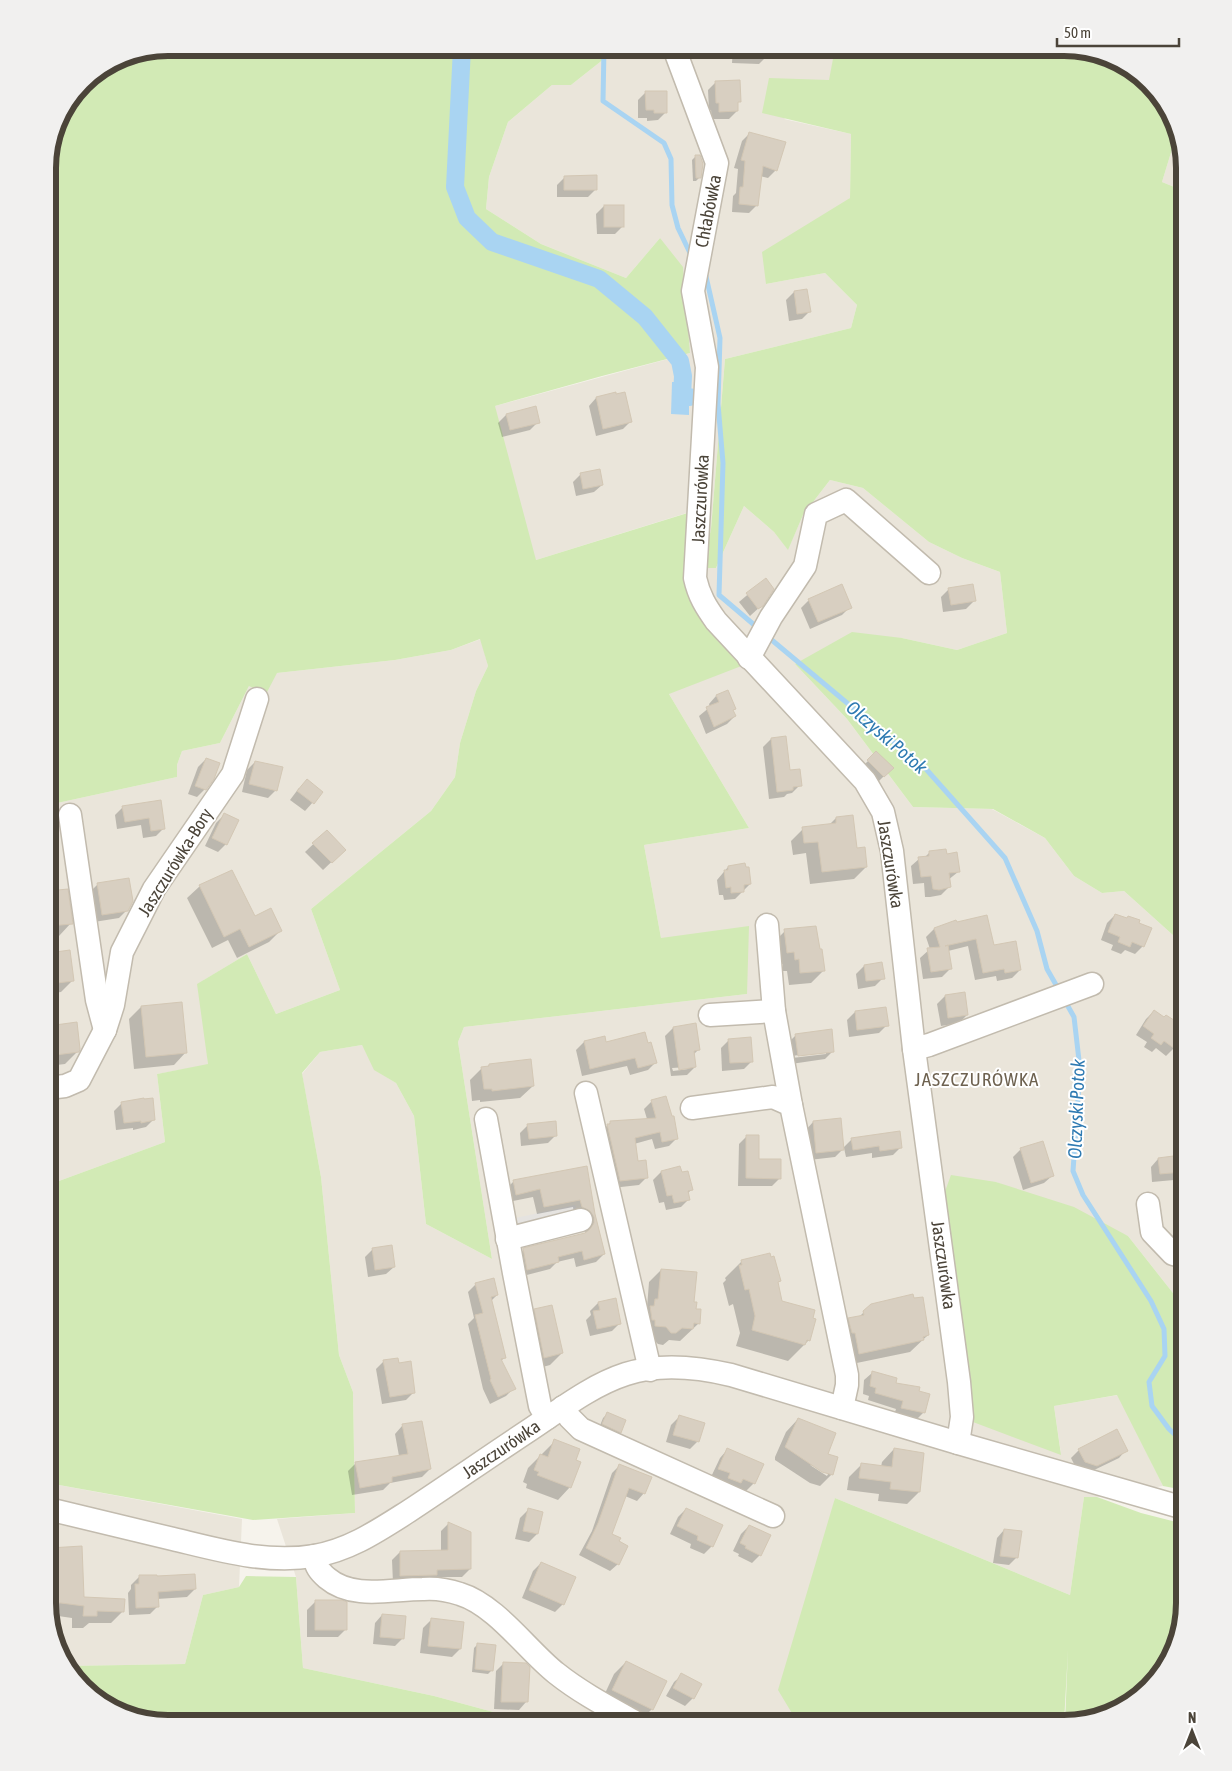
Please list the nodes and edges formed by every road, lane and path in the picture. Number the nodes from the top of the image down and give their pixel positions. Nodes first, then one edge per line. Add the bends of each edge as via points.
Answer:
1 (677, 56) edge
2 (693, 291) joint
3 (929, 573) dead end
4 (754, 649) junction
5 (256, 699) dead end
6 (70, 816) dead end
7 (767, 925) dead end
8 (1082, 987) dead end
9 (774, 1011) junction
10 (710, 1014) dead end
11 (105, 1030) junction
12 (914, 1049) junction
13 (56, 1087) edge
14 (586, 1093) dead end
15 (791, 1105) junction
16 (692, 1108) dead end
17 (486, 1119) dead end
18 (1148, 1204) dead end
19 (581, 1220) dead end
20 (507, 1239) junction
21 (1176, 1255) edge
22 (650, 1370) junction
23 (842, 1408) junction
24 (555, 1413) junction
25 (958, 1443) junction
26 (1176, 1506) edge
27 (56, 1511) edge
28 (773, 1516) dead end
29 (314, 1556) junction
30 (622, 1715) edge

1 - 2 street, Chłabówka via 717,164
2 - 4 street, Jaszczurówka via 707,367 696,578 704,604
3 - 4 street via 846,500 816,514 805,566
4 - 12 street, Jaszczurówka via 856,770 883,812 892,858
5 - 11 street, Jaszczurówka-Bory via 233,774 154,889 122,952 114,1005
6 - 11 street
7 - 9 street
8 - 12 street
9 - 10 street
9 - 15 street
11 - 13 street, Jaszczurówka-Bory via 79,1080
12 - 25 street, Jaszczurówka via 959,1382 962,1417
14 - 22 street
15 - 16 street via 773,1097
15 - 23 street via 847,1376
17 - 20 street
18 - 21 street via 1152,1232
19 - 20 street
20 - 24 street via 540,1406
22 - 23 street, Jaszczurówka via 685,1367 717,1372
22 - 24 street, Jaszczurówka via 612,1380
23 - 25 street, Jaszczurówka
24 - 28 street via 570,1418 581,1429
24 - 29 street, Jaszczurówka via 370,1536 342,1549
25 - 26 street, Jaszczurówka
27 - 29 street, Jaszczurówka via 239,1554 278,1559
29 - 30 street via 318,1570 335,1584 351,1590 424,1588 462,1594 498,1618 556,1673

